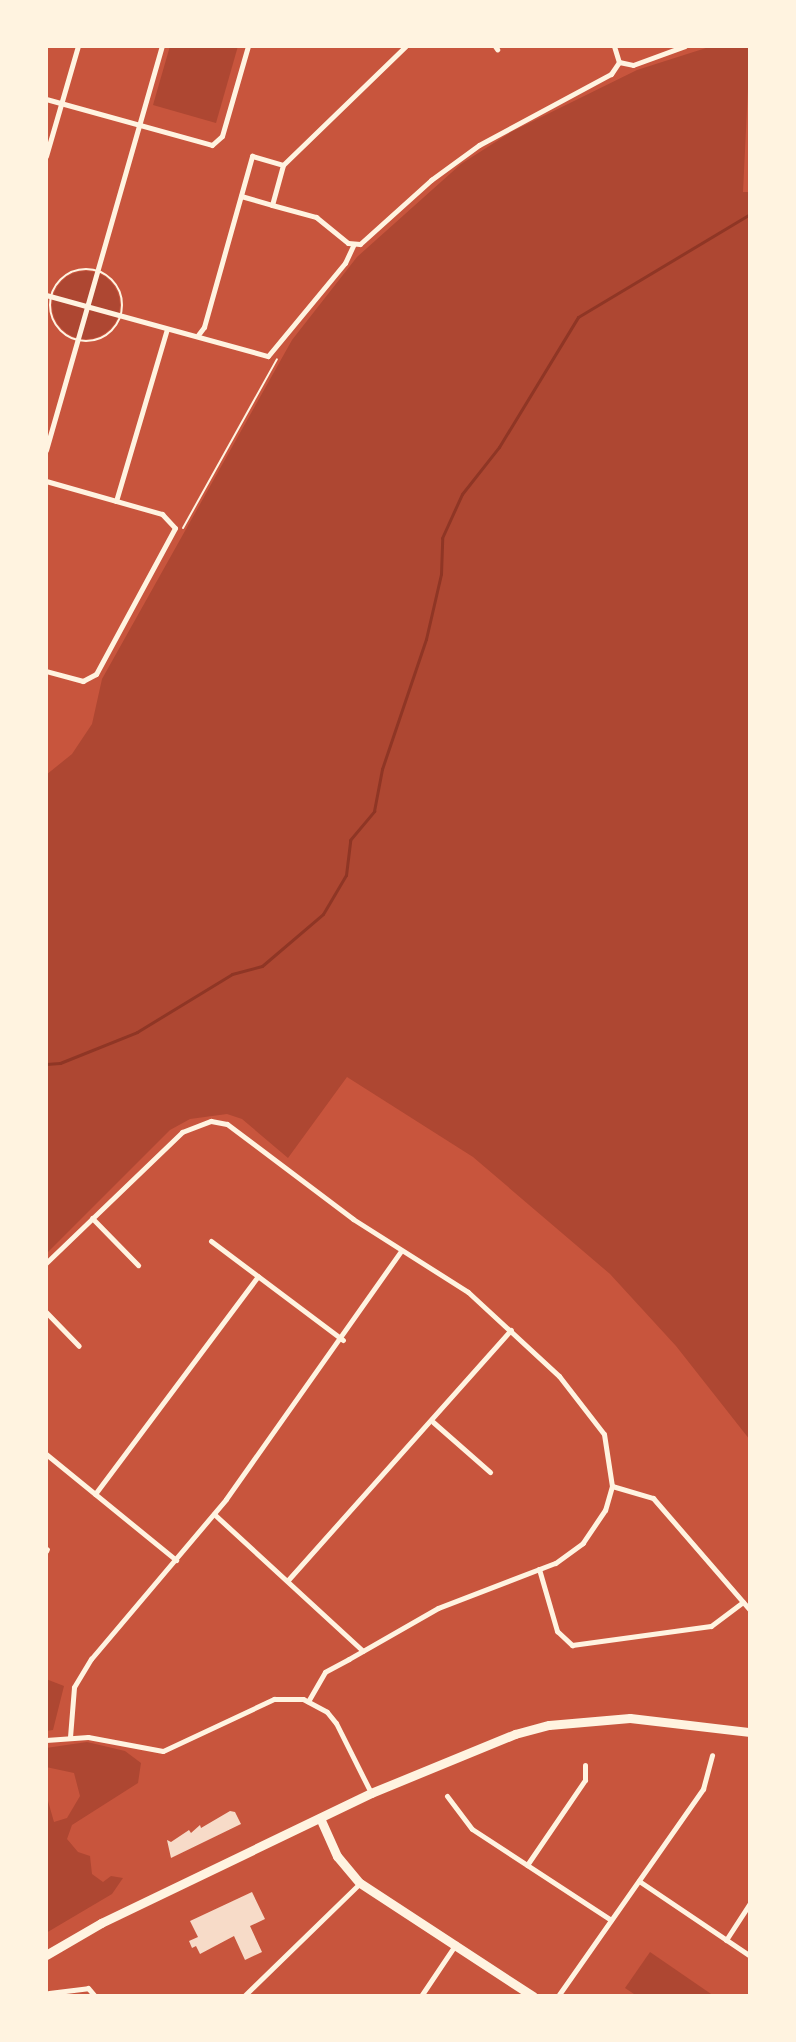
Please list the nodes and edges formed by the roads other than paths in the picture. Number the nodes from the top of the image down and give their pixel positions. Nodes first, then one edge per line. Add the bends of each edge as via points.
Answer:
1 (78, 46) edge
2 (162, 46) edge
3 (248, 46) edge
4 (406, 46) edge
5 (614, 46) edge
6 (685, 46) edge
7 (619, 62) junction
8 (46, 99) edge
9 (62, 103) junction
10 (139, 125) junction
11 (46, 156) edge
12 (283, 165) junction
13 (241, 196) junction
14 (272, 205) junction
15 (353, 246) junction
16 (46, 295) edge
17 (88, 306) junction
18 (168, 329) junction
19 (198, 335) junction
20 (46, 450) edge
21 (46, 481) edge
22 (116, 501) junction
23 (46, 670) edge
24 (92, 1218) junction
25 (211, 1241) dead end
26 (401, 1251) junction
27 (46, 1263) edge
28 (138, 1265) dead end
29 (258, 1276) junction
30 (46, 1312) edge
31 (511, 1330) junction
32 (343, 1340) junction
33 (79, 1346) dead end
34 (433, 1422) junction
35 (46, 1454) edge
36 (490, 1472) dead end
37 (612, 1486) junction
38 (95, 1494) junction
39 (214, 1514) junction
40 (176, 1560) junction
41 (539, 1569) junction
42 (288, 1580) junction
43 (743, 1602) junction
44 (750, 1610) edge
45 (363, 1650) junction
46 (308, 1701) junction
47 (750, 1732) edge
48 (70, 1737) junction
49 (46, 1740) edge
50 (712, 1755) dead end
51 (585, 1765) dead end
52 (372, 1794) junction
53 (447, 1796) dead end
54 (320, 1818) junction
55 (527, 1865) junction
56 (639, 1881) junction
57 (360, 1884) junction
58 (750, 1903) edge
59 (611, 1920) junction
60 (726, 1940) junction
61 (456, 1944) junction
62 (46, 1955) edge
63 (750, 1956) edge
64 (49, 1993) dead end
65 (95, 1996) edge
66 (244, 1996) edge
67 (421, 1996) edge
68 (534, 1996) edge
69 (558, 1996) edge

1 - 9 street
2 - 10 street
3 - 10 street via 222,136 212,145
4 - 12 street
5 - 7 street
6 - 7 street via 633,65
7 - 15 street via 604,78 479,145
8 - 9 street
9 - 10 street
9 - 11 street
10 - 17 street
12 - 13 street via 252,156
12 - 14 street
13 - 14 street
13 - 19 street via 204,327
14 - 15 street via 323,221
15 - 19 street via 345,263 268,356
16 - 17 street
17 - 18 street
17 - 20 street
18 - 19 street
18 - 22 street
21 - 22 street
22 - 23 street via 162,514 175,528 174,536 91,678 83,681
24 - 26 street via 182,1132 211,1121 238,1130 284,1168
24 - 27 street
24 - 28 street
25 - 29 street
26 - 31 street via 468,1292
26 - 32 street
29 - 32 street
29 - 38 street
30 - 33 street
31 - 34 street
31 - 37 street via 559,1376 604,1434
32 - 39 street
34 - 36 street
34 - 42 street
35 - 38 street
37 - 41 street via 605,1510 583,1543
37 - 43 street via 653,1498
38 - 40 street
39 - 40 street
39 - 42 street
40 - 48 street via 123,1618 74,1687
41 - 43 street via 558,1631 572,1645 711,1626
41 - 45 street via 438,1608
42 - 45 street
43 - 44 street
45 - 46 street via 325,1672
46 - 48 street via 274,1699 163,1751
46 - 52 street via 336,1723
47 - 52 street via 630,1718 549,1725 441,1761
48 - 49 street
50 - 56 street via 703,1789
51 - 55 street via 585,1780
52 - 54 street
53 - 55 street via 472,1829
54 - 57 street via 336,1856
54 - 62 street via 101,1923
55 - 59 street
56 - 59 street
56 - 60 street
57 - 61 street
57 - 66 street
58 - 60 street
59 - 69 street
60 - 63 street
61 - 67 street
61 - 68 street
64 - 65 street via 88,1988

